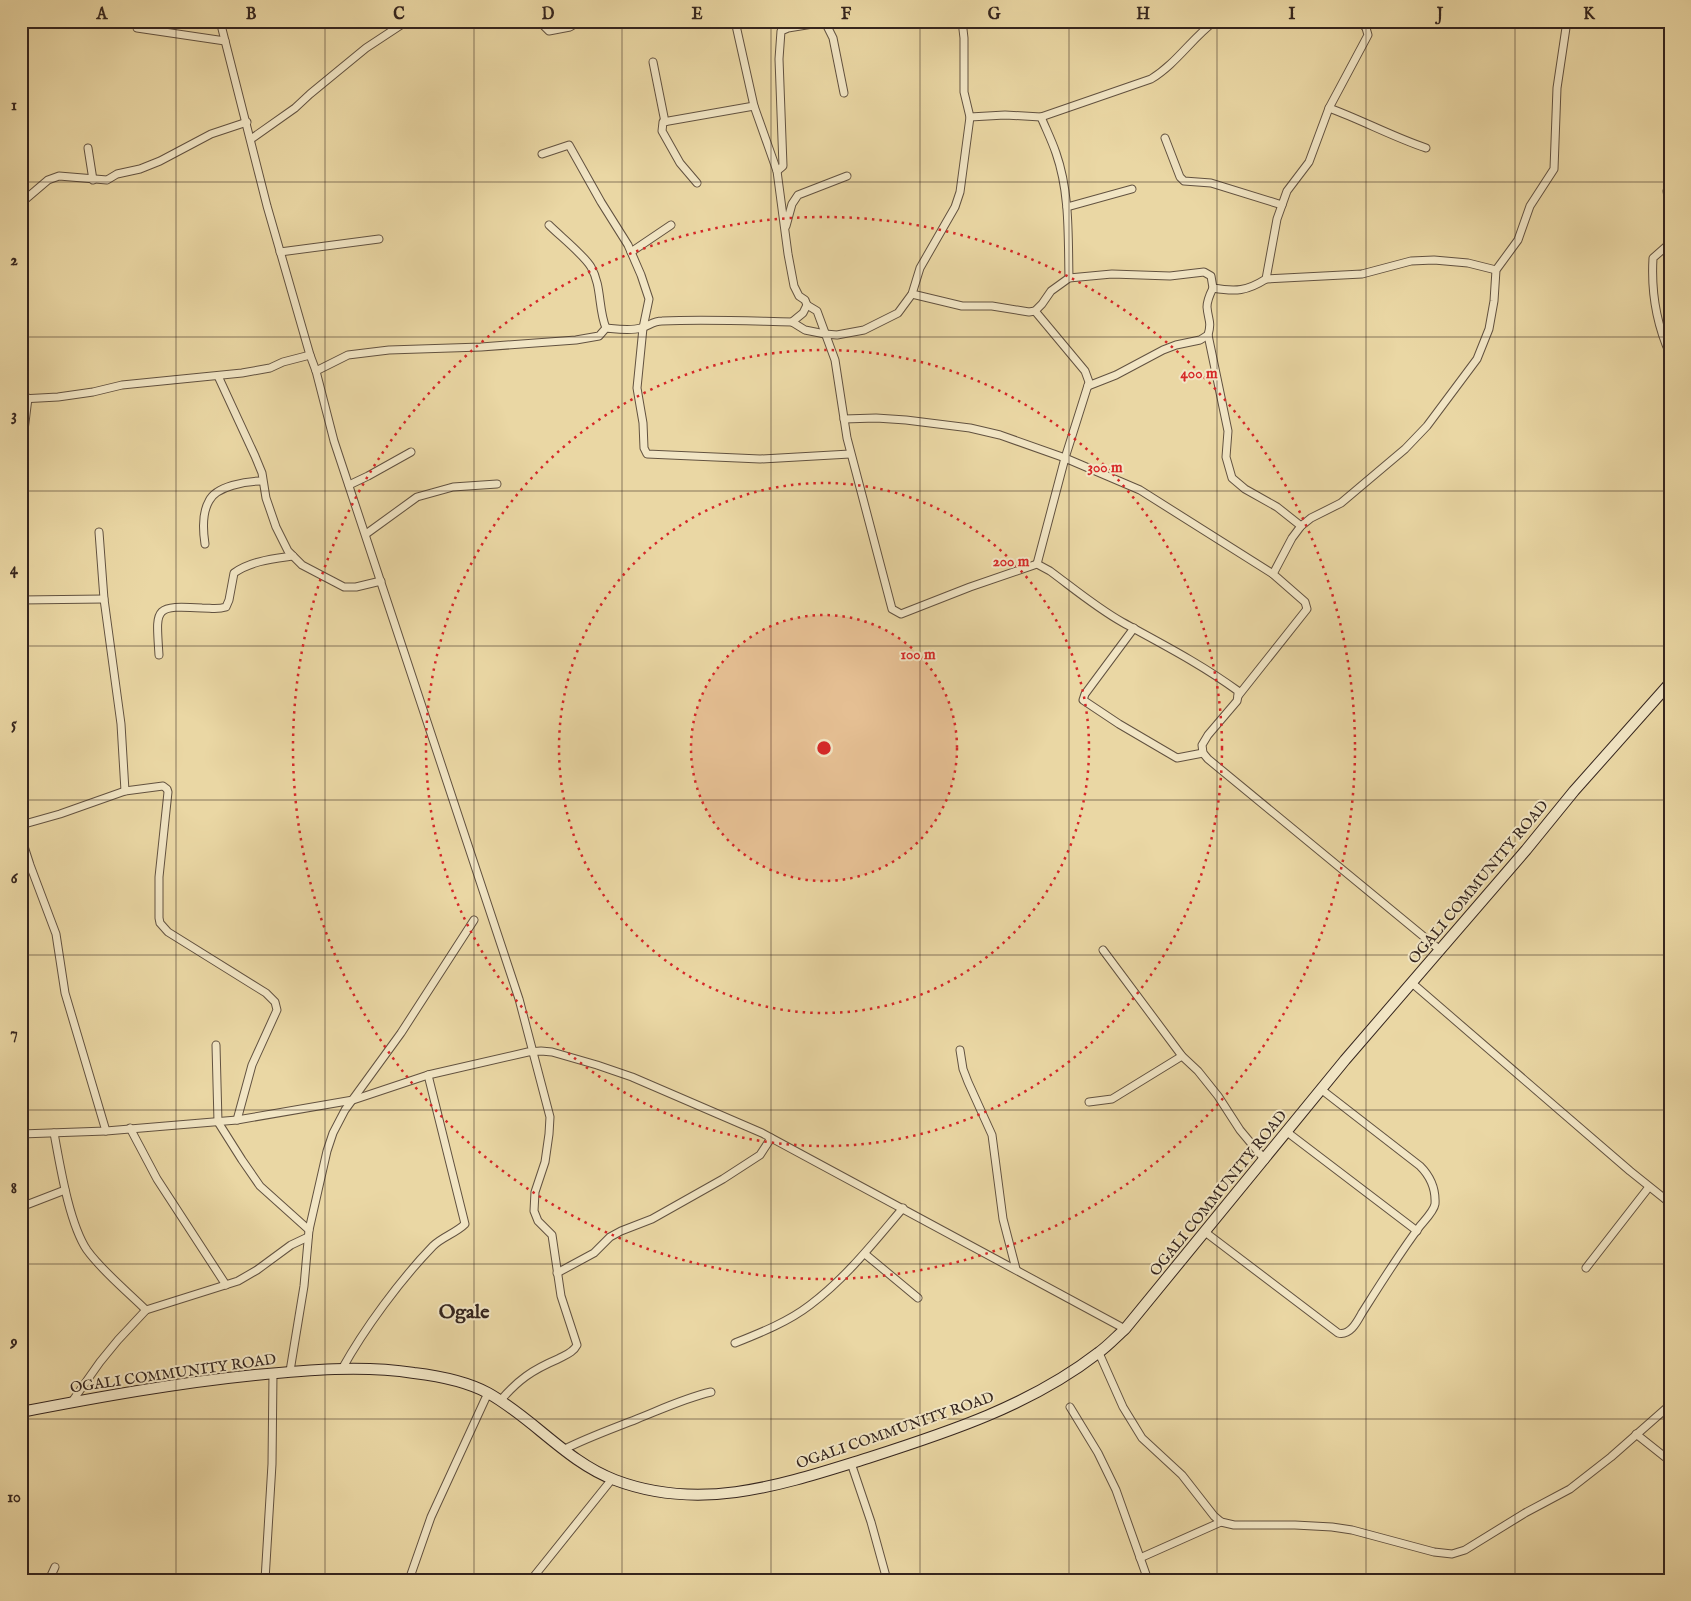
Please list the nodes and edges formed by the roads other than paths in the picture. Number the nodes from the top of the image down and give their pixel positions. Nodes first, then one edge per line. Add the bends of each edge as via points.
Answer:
1 (220, 21) edge
2 (407, 21) edge
3 (539, 21) edge
4 (580, 21) edge
5 (735, 21) edge
6 (962, 21) edge
7 (1215, 21) edge
8 (1360, 21) edge
9 (1567, 21) edge
10 (136, 28) dead end
11 (225, 41) junction
12 (653, 62) dead end
13 (844, 93) dead end
14 (754, 106) junction
15 (1328, 108) junction
16 (970, 117) junction
17 (1041, 117) junction
18 (247, 122) junction
19 (665, 122) junction
20 (1165, 138) dead end
21 (251, 139) junction
22 (88, 148) dead end
23 (1426, 148) dead end
24 (542, 154) dead end
25 (776, 172) junction
26 (847, 176) dead end
27 (93, 180) junction
28 (697, 183) dead end
29 (1670, 185) edge
30 (1132, 189) dead end
31 (21, 203) edge
32 (1282, 204) junction
33 (1067, 207) junction
34 (1670, 209) edge
35 (549, 225) dead end
36 (671, 225) dead end
37 (785, 229) junction
38 (379, 239) dead end
39 (1670, 243) edge
40 (280, 252) junction
41 (631, 252) junction
42 (1496, 270) junction
43 (1069, 278) junction
44 (1266, 279) junction
45 (1213, 288) junction
46 (912, 294) junction
47 (807, 305) junction
48 (1035, 311) junction
49 (792, 322) junction
50 (606, 328) junction
51 (642, 328) junction
52 (825, 334) junction
53 (1208, 335) junction
54 (1670, 354) edge
55 (310, 355) junction
56 (316, 371) junction
57 (218, 376) junction
58 (1088, 386) junction
59 (24, 398) edge
60 (844, 419) junction
61 (410, 452) dead end
62 (850, 454) junction
63 (21, 455) edge
64 (1065, 458) junction
65 (262, 481) junction
66 (498, 484) dead end
67 (349, 485) junction
68 (1301, 526) junction
69 (99, 532) dead end
70 (366, 534) junction
71 (205, 544) dead end
72 (293, 556) junction
73 (1037, 564) junction
74 (1273, 574) junction
75 (381, 581) junction
76 (104, 599) junction
77 (21, 600) edge
78 (1134, 628) junction
79 (159, 655) dead end
80 (1670, 683) edge
81 (1238, 696) junction
82 (1204, 753) junction
83 (125, 791) junction
84 (21, 825) edge
85 (21, 837) edge
86 (474, 920) dead end
87 (1103, 950) dead end
88 (1440, 950) junction
89 (1412, 982) junction
90 (216, 1045) dead end
91 (960, 1050) dead end
92 (534, 1051) junction
93 (1182, 1056) junction
94 (428, 1075) junction
95 (1322, 1090) junction
96 (353, 1100) junction
97 (1089, 1102) dead end
98 (237, 1120) junction
99 (218, 1122) junction
100 (130, 1128) junction
101 (106, 1131) junction
102 (1287, 1132) junction
103 (54, 1133) junction
104 (21, 1134) edge
105 (771, 1138) junction
106 (1265, 1160) junction
107 (1649, 1187) junction
108 (66, 1190) junction
109 (1670, 1203) edge
110 (21, 1207) edge
111 (902, 1208) junction
112 (1417, 1231) junction
113 (1205, 1232) junction
114 (308, 1234) junction
115 (865, 1254) junction
116 (1586, 1268) dead end
117 (1016, 1270) junction
118 (557, 1273) junction
119 (226, 1285) junction
120 (918, 1298) dead end
121 (146, 1310) junction
122 (1125, 1329) junction
123 (735, 1343) dead end
124 (1099, 1353) junction
125 (342, 1369) junction
126 (290, 1372) junction
127 (273, 1373) junction
128 (711, 1392) dead end
129 (488, 1393) junction
130 (500, 1401) junction
131 (71, 1403) junction
132 (1670, 1405) edge
133 (1070, 1407) dead end
134 (21, 1412) edge
135 (1636, 1434) junction
136 (565, 1449) junction
137 (1670, 1461) edge
138 (851, 1463) junction
139 (612, 1479) junction
140 (1221, 1522) junction
141 (1140, 1558) junction
142 (54, 1567) dead end
143 (49, 1580) edge
144 (265, 1580) edge
145 (409, 1580) edge
146 (531, 1580) edge
147 (887, 1580) edge
148 (1148, 1580) edge

1 - 11 street
2 - 21 street via 366,48 295,108
3 - 4 street via 549,30 570,27
5 - 14 street
6 - 16 street via 964,92
7 - 17 street via 1151,79
8 - 15 street via 1368,35
9 - 42 street via 1557,88 1554,169 1530,206 1518,240
10 - 11 street
11 - 18 street
12 - 19 street
13 - 25 street via 833,38 825,22 781,31 783,166
14 - 19 street
14 - 25 street
15 - 23 street
15 - 32 street via 1309,162 1291,185
16 - 17 street
16 - 46 street via 960,192 955,207 920,268
17 - 33 street via 1058,161
18 - 21 street
18 - 27 street via 211,134 140,169 107,180
19 - 28 street via 662,131 680,163
20 - 32 street via 1184,181 1211,183
21 - 40 street
22 - 27 street
24 - 41 street via 569,145
25 - 37 street
26 - 37 street via 798,195
27 - 31 street via 59,176 48,180
29 - 34 street via 1667,191
30 - 33 street
32 - 44 street via 1273,233
33 - 43 street
35 - 50 street via 592,268
36 - 41 street
37 - 47 street via 794,286
38 - 40 street
39 - 54 street via 1654,258 1653,272 1655,311
40 - 55 street
41 - 51 street via 648,299
42 - 44 street via 1434,260 1362,274
42 - 68 street via 1490,329 1482,349 1438,412 1414,440 1341,503
43 - 45 street via 1204,272 1211,276
43 - 48 street via 1051,291
44 - 45 street via 1245,289
45 - 53 street via 1207,307 1211,325
46 - 48 street via 962,306
46 - 52 street via 898,313 870,328 837,335
47 - 49 street
47 - 52 street via 817,311
48 - 58 street via 1085,371 1089,378
49 - 51 street via 726,319 654,321
49 - 52 street via 805,330
50 - 51 street
50 - 56 street via 599,336 576,340 348,355
51 - 62 street via 637,388 647,454 760,460
52 - 60 street via 835,360
53 - 58 street via 1163,350
53 - 68 street via 1228,431 1226,458 1232,478
55 - 56 street
55 - 57 street via 270,368
56 - 67 street
57 - 59 street via 122,385 58,397
57 - 65 street via 255,456
58 - 64 street
59 - 63 street
60 - 62 street
60 - 64 street via 906,420 970,428
61 - 67 street
62 - 73 street via 889,601 896,613 901,614
64 - 73 street
64 - 74 street via 1140,490
65 - 71 street via 233,485 211,497 205,517
65 - 72 street via 276,527
66 - 70 street via 453,487 417,497
67 - 70 street
68 - 74 street
69 - 76 street
70 - 75 street
72 - 75 street via 302,565 344,587
72 - 79 street via 256,562 234,573 226,607 217,610 166,608 160,612
73 - 78 street
74 - 81 street via 1305,602 1307,609
75 - 92 street via 482,883
76 - 77 street
76 - 83 street via 121,724
78 - 81 street via 1210,671 1238,691
78 - 82 street via 1083,700 1177,758
80 - 88 street, OGALI COMMUNITY ROAD
81 - 82 street via 1202,745
82 - 88 street
83 - 84 street
83 - 98 street via 163,786 168,790 159,877 160,923 168,932 266,993 277,1007 252,1065
85 - 101 street via 56,934 65,993
86 - 96 street
87 - 93 street
88 - 89 street, OGALI COMMUNITY ROAD
89 - 95 street, OGALI COMMUNITY ROAD
89 - 107 street
90 - 99 street
91 - 117 street via 963,1069 992,1135 1003,1219
92 - 94 street
92 - 105 street via 566,1055 632,1077
92 - 118 street via 550,1126 545,1162 535,1192 534,1211 538,1221 552,1235
93 - 97 street via 1112,1099
93 - 106 street via 1203,1077
94 - 96 street
94 - 125 street via 464,1224 438,1242 422,1259 367,1330
95 - 102 street, OGALI COMMUNITY ROAD
95 - 112 street via 1420,1166 1432,1180 1434,1207
96 - 98 street
96 - 114 street via 333,1133
98 - 99 street
99 - 100 street
99 - 114 street via 260,1186
100 - 101 street
100 - 119 street via 157,1179
101 - 103 street
102 - 106 street, OGALI COMMUNITY ROAD
102 - 112 street
103 - 104 street
103 - 108 street
105 - 111 street
105 - 118 street via 760,1154 723,1180 652,1219 621,1231 594,1252
106 - 113 street, OGALI COMMUNITY ROAD
107 - 109 street
107 - 116 street
108 - 110 street
108 - 121 street via 87,1250
111 - 115 street
111 - 117 street
112 - 113 street via 1358,1321 1343,1334
113 - 122 street, OGALI COMMUNITY ROAD
114 - 119 street via 251,1274
114 - 126 street via 304,1286
115 - 120 street
115 - 123 street via 809,1306 765,1331
117 - 122 street
118 - 130 street via 577,1345 575,1350 534,1369
119 - 121 street
121 - 131 street via 112,1348
122 - 124 street, OGALI COMMUNITY ROAD
124 - 138 street, OGALI COMMUNITY ROAD via 1038,1392 995,1413
124 - 140 street via 1122,1407 1142,1438 1182,1475
125 - 126 street, OGALI COMMUNITY ROAD
125 - 129 street, OGALI COMMUNITY ROAD via 412,1372 452,1380
126 - 127 street, OGALI COMMUNITY ROAD
127 - 131 street, OGALI COMMUNITY ROAD via 200,1381
127 - 144 street via 272,1464
128 - 136 street via 689,1397
129 - 130 street, OGALI COMMUNITY ROAD
129 - 145 street via 431,1516
130 - 136 street, OGALI COMMUNITY ROAD
131 - 134 street, OGALI COMMUNITY ROAD
132 - 135 street
133 - 141 street via 1116,1490
135 - 137 street
135 - 140 street via 1570,1489 1458,1554 1434,1552 1332,1527
136 - 139 street, OGALI COMMUNITY ROAD
138 - 139 street, OGALI COMMUNITY ROAD via 754,1490 715,1494 661,1492
138 - 147 street via 872,1522
139 - 146 street
140 - 141 street
141 - 148 street
142 - 143 street

